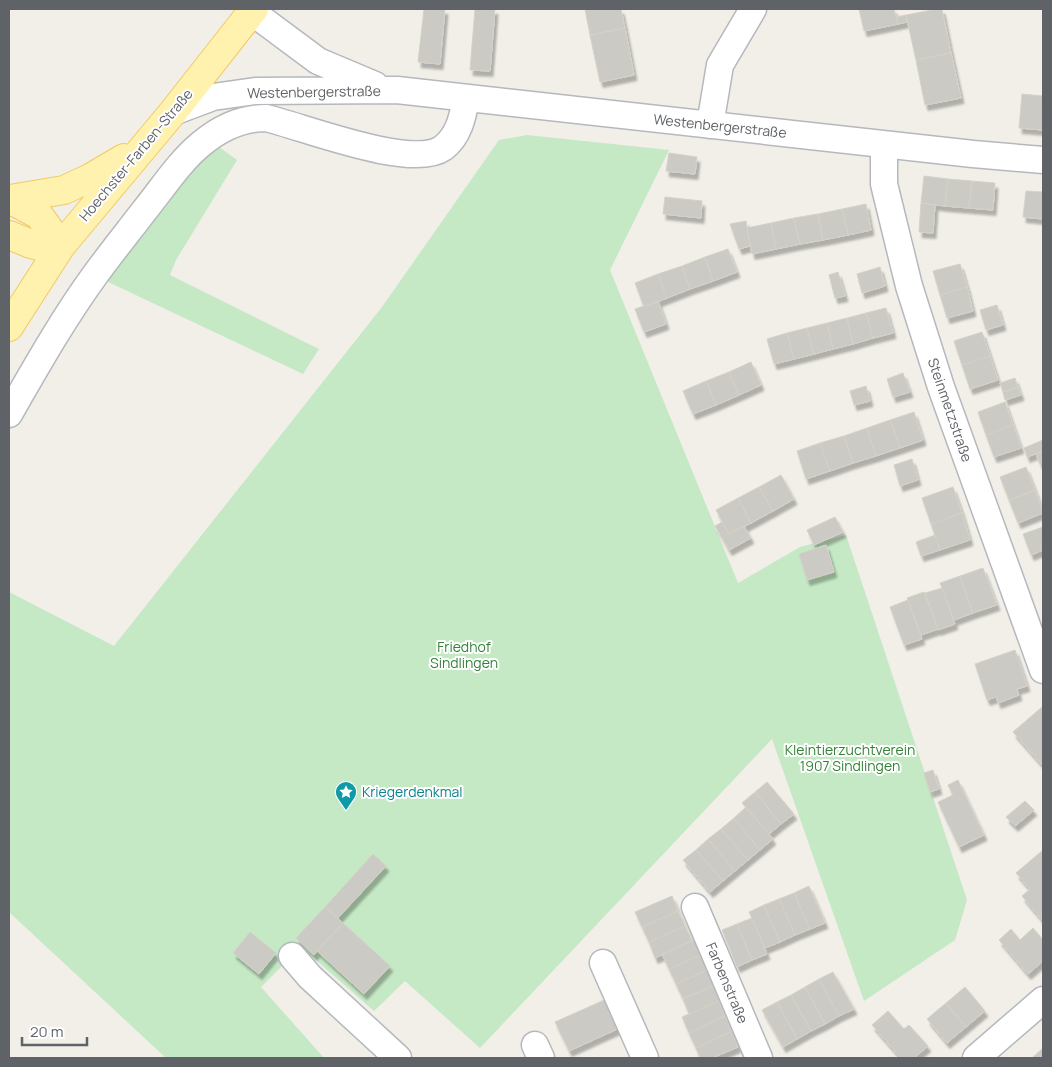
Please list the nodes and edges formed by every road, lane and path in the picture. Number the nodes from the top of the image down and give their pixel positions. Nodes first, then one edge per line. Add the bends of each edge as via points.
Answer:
1 (753, 9) edge
2 (253, 10) edge
3 (397, 90) junction
4 (466, 98) junction
5 (173, 112) junction
6 (710, 125) junction
7 (884, 144) junction
8 (145, 145) junction
9 (1043, 160) edge
10 (10, 199) edge
11 (9, 235) edge
12 (59, 249) junction
13 (16, 317) edge
14 (9, 414) edge
15 (1043, 669) edge
16 (695, 907) dead end
17 (292, 956) dead end
18 (604, 963) dead end
19 (1043, 1000) edge
20 (398, 1058) edge
21 (645, 1058) edge
22 (759, 1058) edge
23 (976, 1058) edge

1 - 6 street via 720,65
2 - 3 street, Westenbergerstraße via 318,61 369,84
2 - 5 main road, Hoechster-Farben-Straße
3 - 4 street, Westenbergerstraße
3 - 5 street, Westenbergerstraße via 255,91 214,97
4 - 6 street, Westenbergerstraße
4 - 14 street via 459,128 452,139 443,148 425,155 395,154 266,118 252,118 214,134 180,166 94,276 50,342
5 - 8 main road, Hoechster-Farben-Straße
6 - 7 street, Westenbergerstraße
7 - 9 street, Westenbergerstraße
7 - 15 street, Steinmetzstraße via 884,184 908,286
8 - 10 main road via 64,190
8 - 12 main road, Hoechster-Farben-Straße
10 - 12 main road via 38,215
11 - 12 main road via 31,244
12 - 13 main road, Hoechster-Farben-Straße
16 - 22 street, Farbenstraße
17 - 20 street via 310,977
18 - 21 street
19 - 23 street

